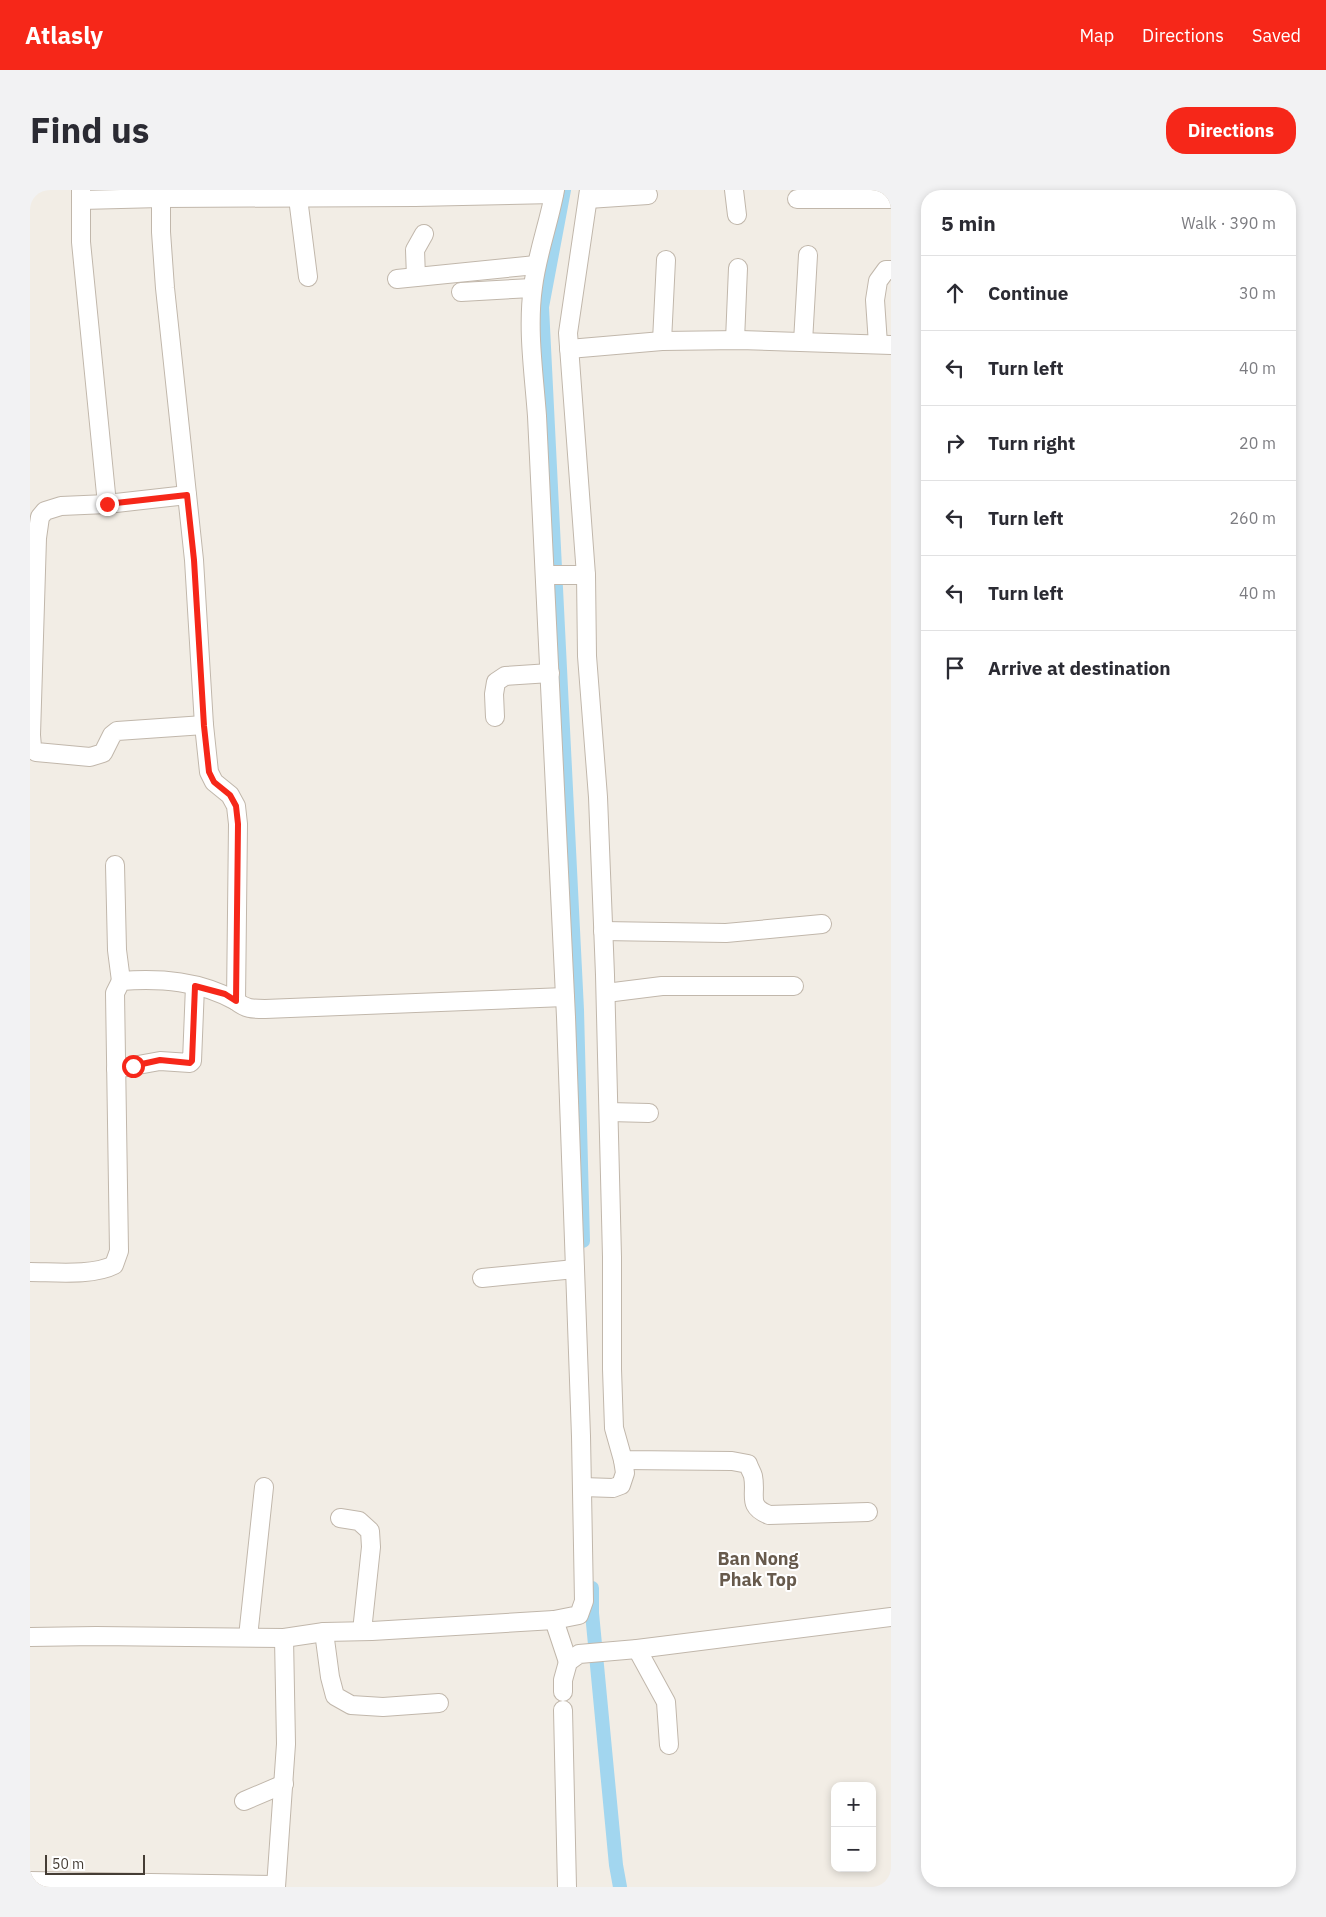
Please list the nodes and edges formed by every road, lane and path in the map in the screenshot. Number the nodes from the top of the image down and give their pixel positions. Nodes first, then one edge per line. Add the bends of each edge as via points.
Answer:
1 (734, 190) edge
2 (555, 192) edge
3 (244, 194) edge
4 (81, 195) edge
5 (589, 195) edge
6 (648, 195) dead end
7 (161, 198) junction
8 (298, 198) junction
9 (797, 199) dead end
10 (891, 199) edge
11 (737, 215) dead end
12 (424, 234) dead end
13 (808, 255) dead end
14 (666, 260) dead end
15 (536, 265) junction
16 (738, 268) dead end
17 (891, 270) edge
18 (308, 277) dead end
19 (416, 277) junction
20 (397, 279) dead end
21 (532, 288) junction
22 (461, 292) dead end
23 (735, 340) junction
24 (662, 341) junction
25 (803, 342) junction
26 (884, 344) edge
27 (569, 349) junction
28 (187, 495) junction
29 (107, 504) junction
30 (548, 575) junction
31 (584, 575) junction
32 (550, 673) junction
33 (495, 717) dead end
34 (204, 726) junction
35 (116, 866) dead end
36 (822, 924) dead end
37 (603, 931) junction
38 (121, 982) junction
39 (195, 986) junction
40 (794, 986) dead end
41 (606, 993) junction
42 (565, 998) junction
43 (236, 1001) junction
44 (116, 1069) junction
45 (609, 1112) junction
46 (649, 1113) dead end
47 (575, 1269) junction
48 (30, 1272) edge
49 (482, 1278) dead end
50 (623, 1460) junction
51 (264, 1487) dead end
52 (584, 1487) junction
53 (868, 1512) dead end
54 (340, 1518) dead end
55 (891, 1616) edge
56 (554, 1620) junction
57 (362, 1631) junction
58 (324, 1632) junction
59 (30, 1637) edge
60 (248, 1637) junction
61 (284, 1638) junction
62 (632, 1649) junction
63 (574, 1658) junction
64 (439, 1703) dead end
65 (669, 1745) dead end
66 (284, 1784) junction
67 (244, 1801) dead end
68 (176, 1874) dead end
69 (30, 1882) edge
70 (276, 1882) edge
71 (567, 1887) edge

1 - 11 street
2 - 8 street
2 - 15 street
3 - 7 street
3 - 8 street
4 - 7 street
4 - 29 street via 81,242
5 - 6 street
5 - 27 street via 569,324
7 - 28 street via 165,288
8 - 18 street
9 - 10 street
12 - 19 street via 415,250
13 - 25 street
14 - 24 street
15 - 19 street
15 - 21 street
16 - 23 street
17 - 26 street via 886,270 878,281 875,300
19 - 20 street
21 - 22 street
21 - 30 street via 531,349
23 - 24 street
23 - 25 street
24 - 27 street
25 - 26 street
27 - 31 street
28 - 29 street
28 - 34 street
29 - 34 street via 61,506 45,511 40,517 32,747 36,752 96,757 103,753 117,731
30 - 31 street
30 - 32 street
31 - 37 street
32 - 33 street via 505,676 496,682
32 - 42 street
34 - 43 street via 209,772 236,806
35 - 38 street via 117,950
36 - 37 street via 726,933
37 - 41 street
38 - 39 street via 170,980
38 - 44 street via 115,993
39 - 43 street via 225,994
39 - 44 street via 192,1061 160,1060
40 - 41 street via 662,986
41 - 45 street
42 - 43 street via 264,1009 244,1008
42 - 47 street
44 - 48 street via 119,1251 114,1265 80,1271
45 - 46 street
45 - 50 street via 614,1428
47 - 49 street
47 - 52 street
50 - 52 street via 625,1473 621,1484 613,1488
50 - 53 street via 748,1464 753,1476 754,1505 769,1515
51 - 60 street
52 - 56 street via 584,1601 579,1615
54 - 57 street via 359,1521 370,1531
55 - 62 street
56 - 57 street
56 - 63 street
57 - 58 street
58 - 61 street
58 - 64 street via 335,1696 351,1705 383,1707
59 - 60 street
60 - 61 street
61 - 66 street
62 - 63 street
62 - 65 street via 666,1702
63 - 71 street via 563,1680
66 - 67 street
66 - 70 street
68 - 70 street
69 - 70 street

